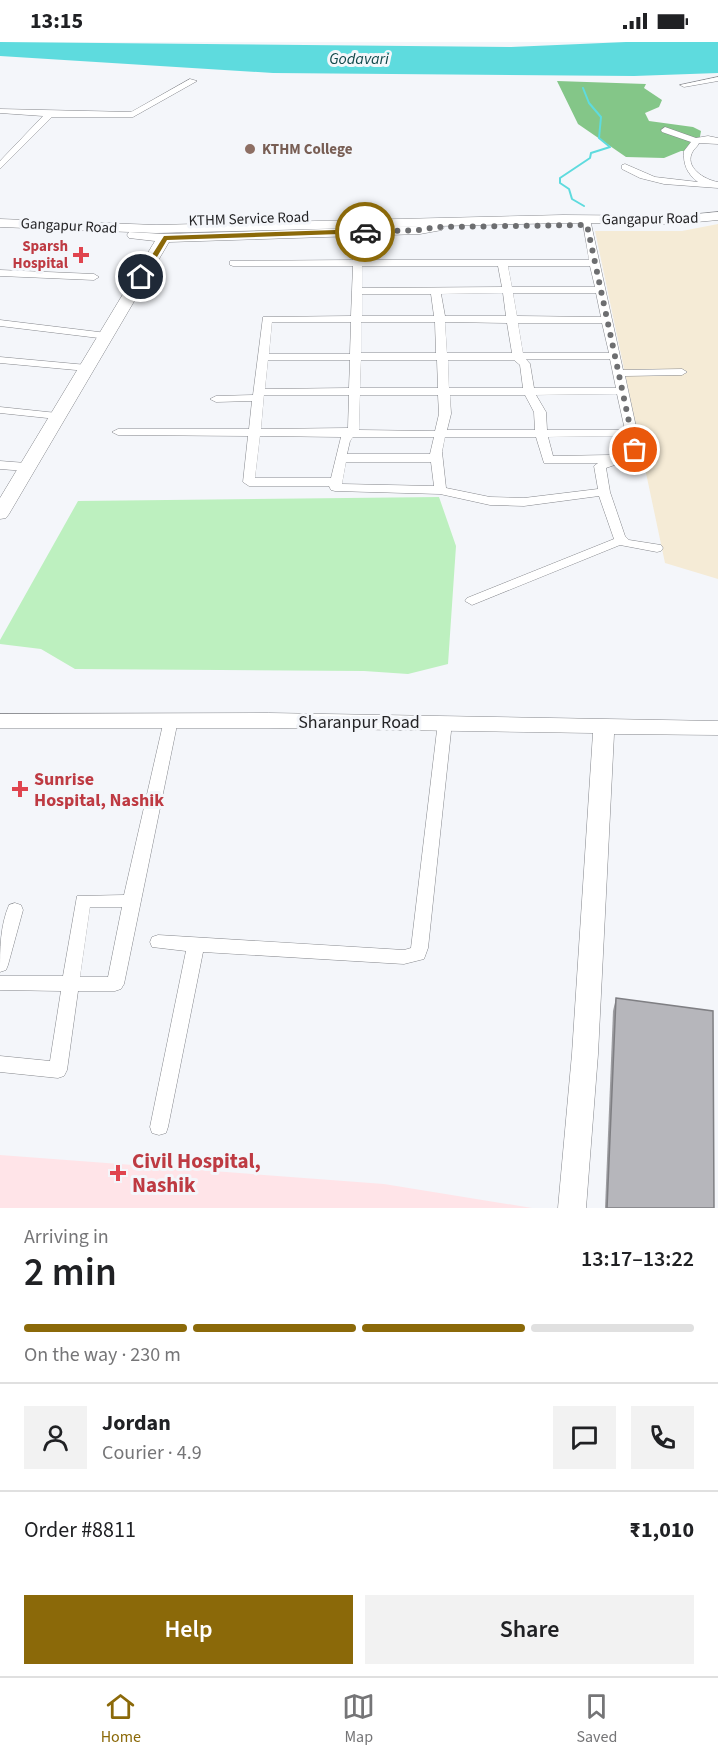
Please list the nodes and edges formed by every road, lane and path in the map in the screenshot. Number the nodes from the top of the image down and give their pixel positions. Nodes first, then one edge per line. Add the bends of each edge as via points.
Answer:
1 (718, 79) edge
2 (193, 81) dead end
3 (684, 85) dead end
4 (0, 111) edge
5 (47, 114) junction
6 (664, 130) dead end
7 (694, 141) junction
8 (718, 141) edge
9 (0, 166) edge
10 (625, 167) dead end
11 (715, 185) edge
12 (718, 216) edge
13 (718, 221) edge
14 (586, 222) junction
15 (0, 223) edge
16 (437, 224) junction
17 (0, 231) edge
18 (136, 232) junction
19 (158, 234) junction
20 (358, 239) dead end
21 (593, 263) junction
22 (233, 264) dead end
23 (503, 264) junction
24 (357, 265) junction
25 (0, 273) edge
26 (94, 277) dead end
27 (599, 290) junction
28 (357, 291) junction
29 (436, 291) junction
30 (507, 291) junction
31 (440, 319) junction
32 (512, 319) junction
33 (356, 320) junction
34 (606, 320) junction
35 (0, 322) edge
36 (107, 336) junction
37 (614, 356) junction
38 (262, 357) junction
39 (443, 357) junction
40 (355, 358) junction
41 (518, 358) junction
42 (0, 360) edge
43 (87, 368) junction
44 (682, 372) dead end
45 (618, 373) junction
46 (530, 391) junction
47 (622, 391) junction
48 (354, 392) junction
49 (445, 392) junction
50 (259, 395) junction
51 (216, 399) dead end
52 (0, 410) edge
53 (57, 416) junction
54 (118, 432) dead end
55 (255, 433) junction
56 (631, 433) junction
57 (349, 434) junction
58 (541, 434) junction
59 (439, 435) junction
60 (340, 458) junction
61 (436, 458) junction
62 (624, 459) junction
63 (0, 465) edge
64 (26, 467) junction
65 (336, 482) junction
66 (440, 490) junction
67 (604, 492) junction
68 (0, 514) edge
69 (622, 540) junction
70 (657, 548) dead end
71 (472, 601) dead end
72 (171, 720) junction
73 (0, 721) edge
74 (445, 722) junction
75 (604, 726) junction
76 (718, 728) edge
77 (131, 901) junction
78 (15, 910) dead end
79 (158, 942) dead end
80 (196, 945) junction
81 (0, 965) edge
82 (0, 982) edge
83 (72, 983) junction
84 (0, 1064) edge
85 (159, 1127) dead end
86 (572, 1208) edge

1 - 3 street
2 - 5 street via 133,115
4 - 5 street
5 - 9 street via 47,119
6 - 7 street
7 - 8 street
7 - 11 street via 688,151 690,169 696,178
10 - 11 street via 662,182
12 - 14 main road, Gangapur Road
13 - 14 main road, Gangapur Road via 664,226
14 - 16 main road, Gangapur Road
14 - 21 street
15 - 18 main road, Gangapur Road
16 - 18 street, KTHM Service Road via 406,219 158,226
16 - 19 main road, Gangapur Road
16 - 19 street, KTHM Service Road via 420,230
17 - 18 main road, Gangapur Road
18 - 19 main road, Gangapur Road
19 - 36 street
20 - 24 street
21 - 23 street
21 - 27 street
22 - 24 street
23 - 24 street
23 - 30 street
24 - 28 street
25 - 26 street
27 - 30 street
27 - 34 street
28 - 29 street
28 - 33 street
29 - 30 street
29 - 31 street
30 - 32 street
31 - 32 street
31 - 33 street
31 - 39 street
32 - 34 street
32 - 41 street
33 - 38 street via 267,319
33 - 40 street
34 - 37 street
35 - 36 street
36 - 43 street
37 - 41 street
37 - 45 street
38 - 40 street
38 - 50 street
39 - 40 street
39 - 41 street
39 - 49 street
40 - 48 street
41 - 46 street via 525,364
42 - 43 street
43 - 53 street
44 - 45 street
45 - 47 street
46 - 47 street
46 - 49 street
46 - 58 street via 540,412
47 - 56 street
48 - 49 street
48 - 50 street
48 - 57 street via 354,429
49 - 59 street via 445,414
50 - 51 street
50 - 55 street
52 - 53 street
53 - 64 street
54 - 55 street
55 - 57 street
55 - 65 street via 249,482
56 - 58 street
56 - 62 street via 635,450
57 - 59 street
57 - 60 street
58 - 59 street
58 - 62 street via 548,460
59 - 61 street
60 - 61 street
60 - 65 street
61 - 66 street
62 - 67 street via 600,466
63 - 64 street
64 - 68 street
65 - 66 street via 335,487
66 - 67 street via 490,501 524,502
67 - 69 street
69 - 70 street
69 - 71 street
72 - 73 street, Sharanpur Road
72 - 74 street, Sharanpur Road
72 - 77 street
74 - 75 street, Sharanpur Road
74 - 80 street via 418,954 404,957
75 - 76 street, Sharanpur Road
75 - 86 street
77 - 83 street via 115,984
77 - 83 street via 83,901
78 - 81 street
79 - 80 street
80 - 85 street
82 - 83 street
83 - 84 street via 58,1070

